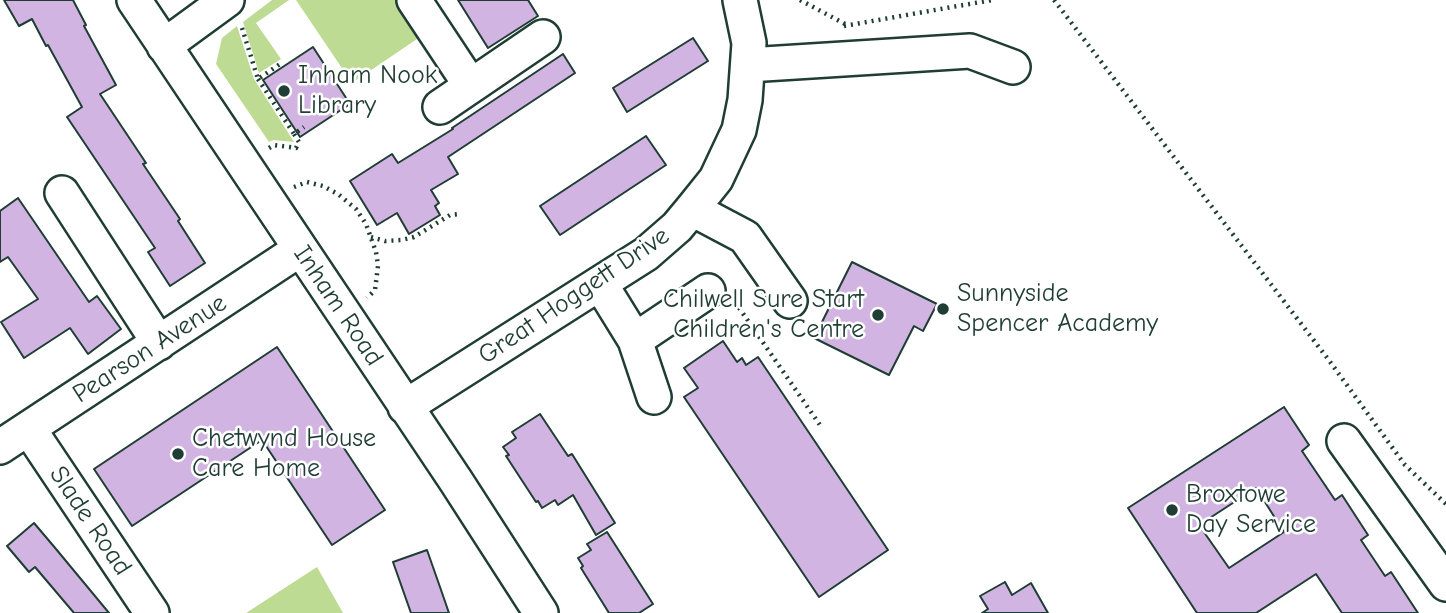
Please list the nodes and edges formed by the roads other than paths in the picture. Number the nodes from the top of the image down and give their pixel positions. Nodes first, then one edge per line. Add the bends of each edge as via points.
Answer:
1 (134, 0) edge
2 (414, 0) edge
3 (740, 0) edge
4 (234, 13) edge
5 (543, 37) dead end
6 (164, 46) junction
7 (748, 65) junction
8 (1013, 67) dead end
9 (471, 86) junction
10 (440, 107) dead end
11 (62, 193) dead end
12 (692, 209) junction
13 (299, 250) junction
14 (601, 285) junction
15 (708, 291) road end
16 (790, 301) dead end
17 (635, 340) junction
18 (159, 343) junction
19 (654, 397) dead end
20 (404, 407) junction
21 (29, 429) junction
22 (1344, 441) dead end
23 (0, 447) edge
24 (1446, 584) edge
25 (152, 613) edge
26 (541, 613) edge

1 - 6 street, Inham Road
2 - 9 street
3 - 7 street, Great Hoggett Drive via 749,43
4 - 6 street
5 - 9 street
6 - 13 street, Inham Road
7 - 8 street via 970,51
7 - 12 street, Great Hoggett Drive via 739,130 716,178
9 - 10 street
11 - 18 street
12 - 14 street, Great Hoggett Drive via 646,254
12 - 16 street via 745,237
13 - 18 street, Pearson Avenue
13 - 20 street, Inham Road
14 - 17 street
14 - 20 street, Great Hoggett Drive
15 - 17 street
17 - 19 street
18 - 21 street, Pearson Avenue
20 - 26 street, Inham Road
21 - 23 street, Pearson Avenue
21 - 25 street, Slade Road
22 - 24 street

